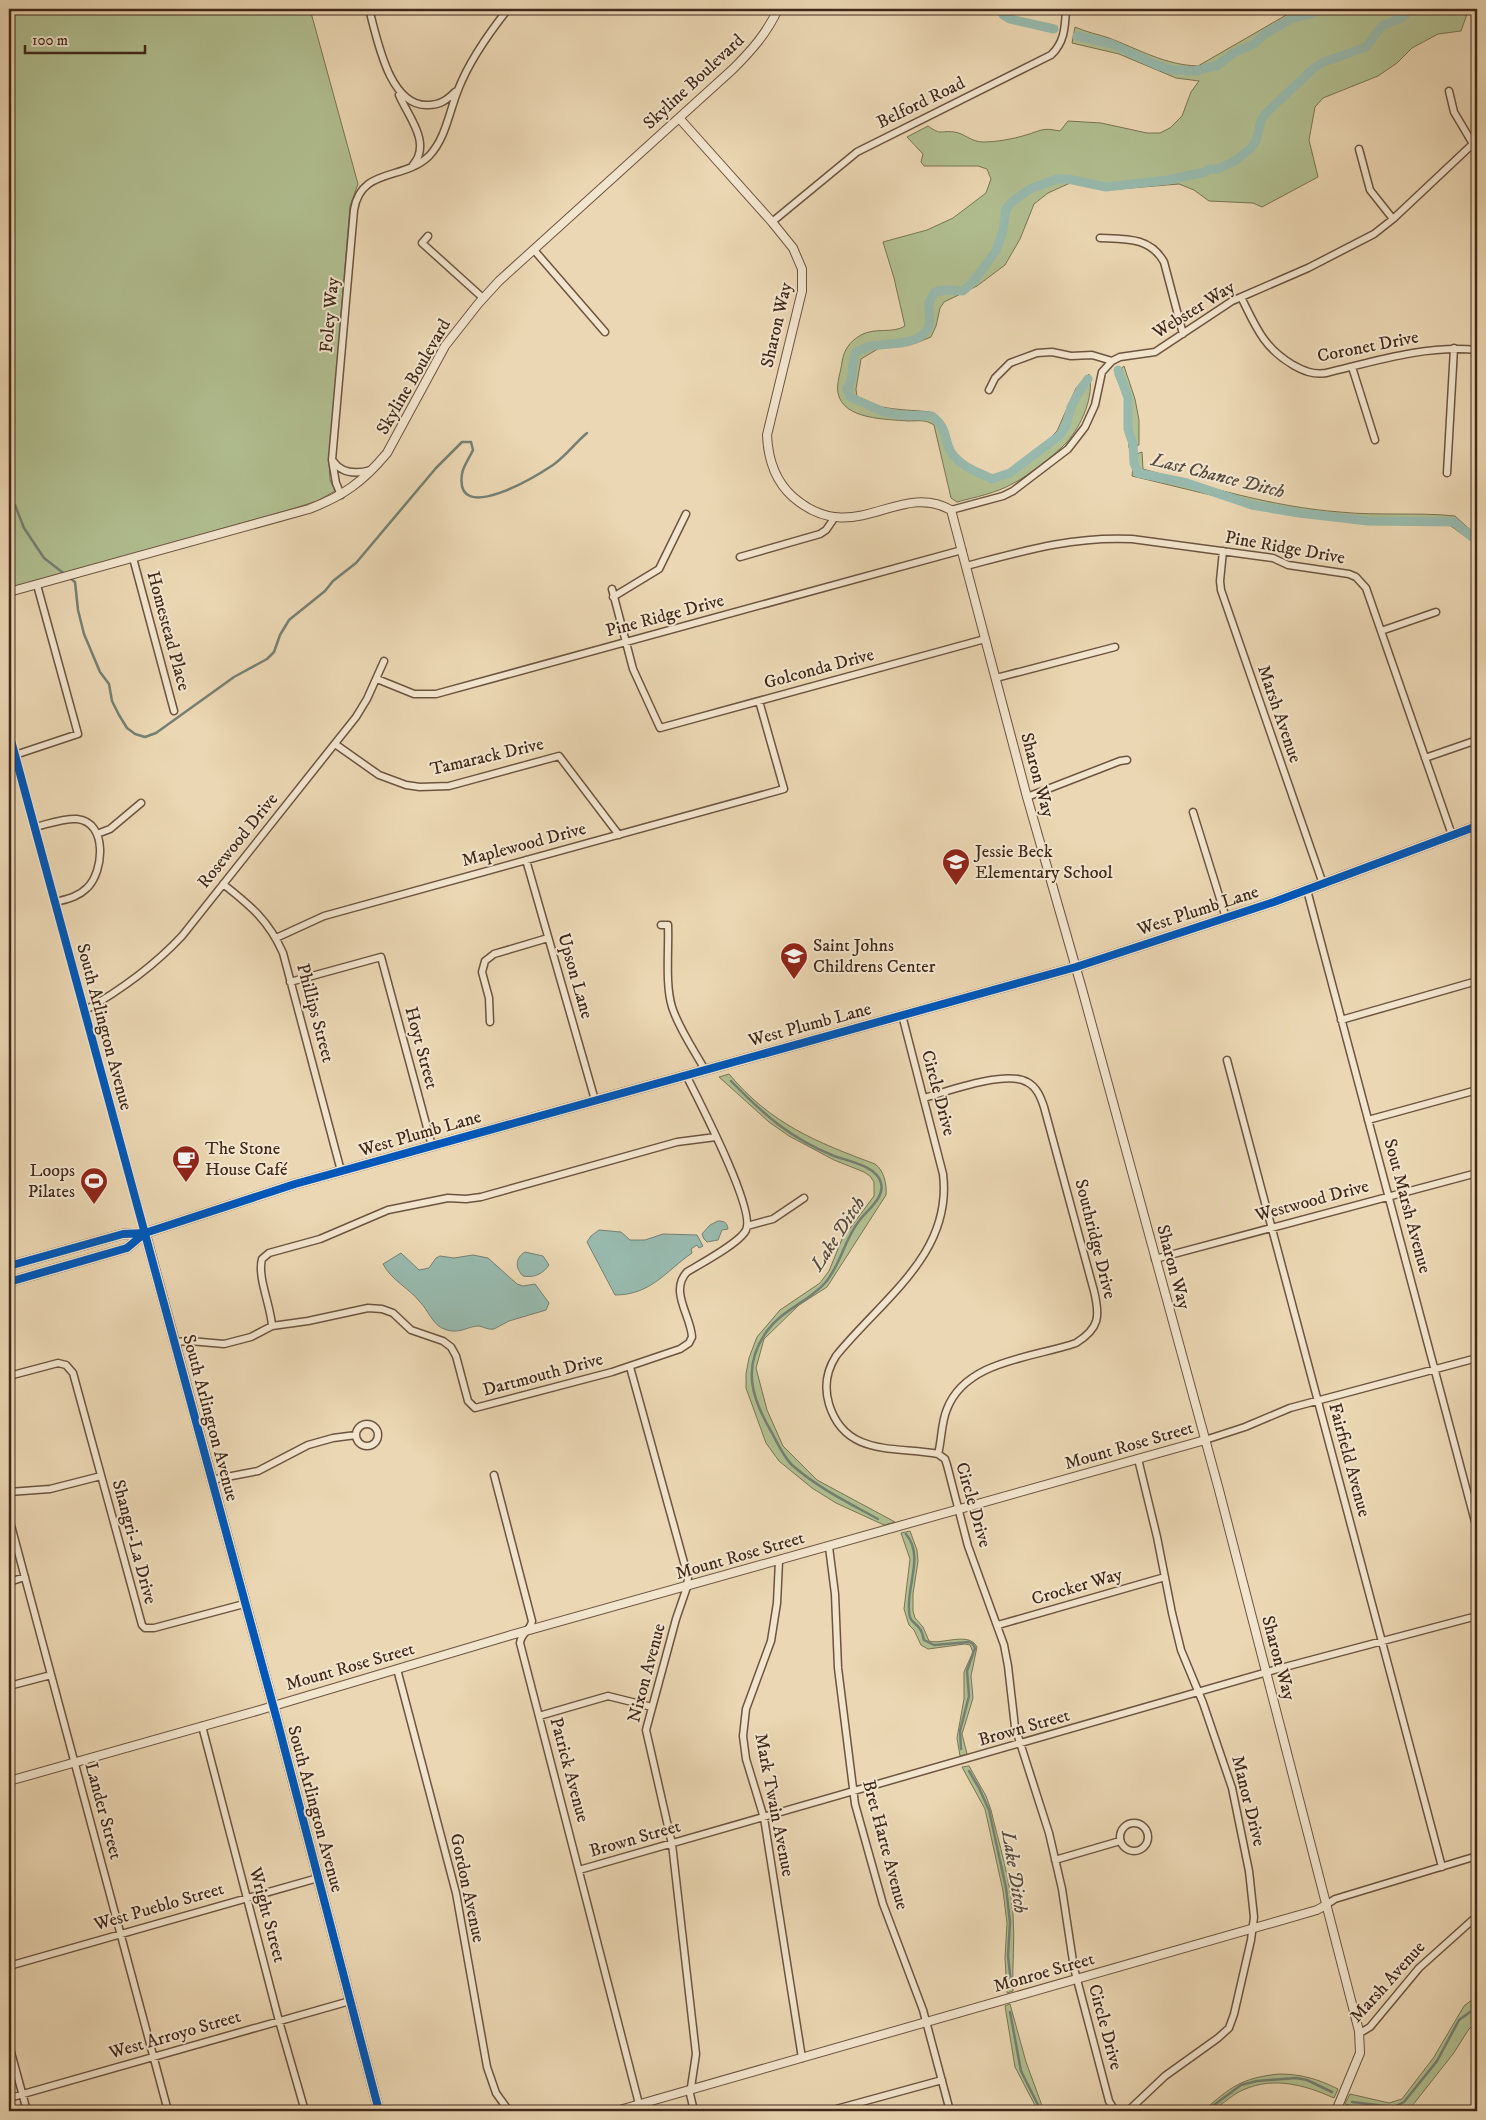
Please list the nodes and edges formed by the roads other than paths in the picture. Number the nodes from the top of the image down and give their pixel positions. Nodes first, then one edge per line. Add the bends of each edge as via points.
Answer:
1 (369, 9) edge
2 (506, 9) edge
3 (778, 9) edge
4 (1066, 9) edge
5 (396, 89) junction
6 (458, 89) junction
7 (1449, 91) dead end
8 (679, 118) junction
9 (1475, 142) edge
10 (1359, 149) dead end
11 (404, 171) junction
12 (1393, 219) junction
13 (772, 222) junction
14 (428, 236) dead end
15 (1100, 238) dead end
16 (534, 250) junction
17 (483, 298) junction
18 (1241, 298) junction
19 (605, 332) dead end
20 (1183, 334) junction
21 (1454, 348) junction
22 (1477, 350) edge
23 (1112, 361) junction
24 (1352, 367) junction
25 (989, 390) dead end
26 (1375, 440) dead end
27 (332, 460) junction
28 (374, 468) junction
29 (1447, 472) dead end
30 (341, 495) junction
31 (952, 510) junction
32 (686, 514) dead end
33 (835, 517) junction
34 (962, 550) junction
35 (1223, 551) junction
36 (740, 557) dead end
37 (134, 558) junction
38 (966, 566) junction
39 (37, 585) junction
40 (612, 590) dead end
41 (9, 592) edge
42 (613, 597) junction
43 (1436, 612) dead end
44 (1381, 631) junction
45 (985, 639) junction
46 (625, 643) junction
47 (1115, 647) dead end
48 (384, 661) dead end
49 (996, 678) junction
50 (377, 679) junction
51 (759, 701) junction
52 (174, 711) dead end
53 (9, 733) edge
54 (1477, 740) edge
55 (335, 744) junction
56 (12, 756) edge
57 (1425, 758) junction
58 (1127, 760) dead end
59 (1027, 797) junction
60 (141, 803) dead end
61 (1193, 812) dead end
62 (1477, 826) edge
63 (35, 827) junction
64 (97, 834) junction
65 (619, 834) junction
66 (1452, 836) junction
67 (526, 860) junction
68 (224, 884) junction
69 (1323, 884) junction
70 (1306, 890) junction
71 (56, 902) junction
72 (1226, 918) junction
73 (661, 926) dead end
74 (276, 938) junction
75 (548, 938) junction
76 (1076, 968) junction
77 (1477, 981) edge
78 (290, 982) junction
79 (84, 1011) junction
80 (902, 1015) junction
81 (1341, 1020) junction
82 (490, 1022) dead end
83 (1227, 1060) dead end
84 (705, 1070) junction
85 (686, 1075) junction
86 (1477, 1090) edge
87 (924, 1098) junction
88 (595, 1100) junction
89 (1368, 1120) junction
90 (716, 1137) junction
91 (432, 1146) junction
92 (341, 1171) junction
93 (1477, 1172) edge
94 (1388, 1196) junction
95 (804, 1198) dead end
96 (747, 1226) junction
97 (1271, 1228) junction
98 (145, 1233) junction
99 (1156, 1258) junction
100 (9, 1266) edge
101 (9, 1282) edge
102 (272, 1326) junction
103 (174, 1342) junction
104 (1477, 1358) edge
105 (630, 1367) junction
106 (1434, 1369) junction
107 (9, 1376) edge
108 (1317, 1400) junction
109 (356, 1435) dead end
110 (1205, 1440) junction
111 (938, 1454) junction
112 (1138, 1459) junction
113 (494, 1475) dead end
114 (101, 1476) junction
115 (211, 1480) junction
116 (9, 1492) edge
117 (959, 1510) junction
118 (9, 1518) edge
119 (1477, 1530) edge
120 (829, 1547) junction
121 (779, 1561) junction
122 (25, 1577) junction
123 (1165, 1577) junction
124 (9, 1582) edge
125 (687, 1587) junction
126 (244, 1604) junction
127 (1477, 1616) edge
128 (998, 1625) junction
129 (526, 1631) junction
130 (1382, 1642) junction
131 (397, 1669) junction
132 (1266, 1673) junction
133 (51, 1675) junction
134 (9, 1686) edge
135 (1199, 1693) junction
136 (272, 1706) junction
137 (652, 1707) junction
138 (539, 1716) junction
139 (202, 1726) junction
140 (1021, 1744) junction
141 (74, 1762) junction
142 (9, 1781) edge
143 (853, 1792) junction
144 (764, 1818) junction
145 (1120, 1842) junction
146 (672, 1844) junction
147 (1477, 1856) edge
148 (1055, 1860) junction
149 (1442, 1867) junction
150 (579, 1870) junction
151 (318, 1878) junction
152 (247, 1898) junction
153 (1326, 1905) junction
154 (1477, 1916) edge
155 (1253, 1928) junction
156 (120, 1934) junction
157 (9, 1966) edge
158 (1077, 1979) junction
159 (350, 2001) junction
160 (279, 2021) junction
161 (926, 2022) junction
162 (1360, 2033) junction
163 (9, 2045) edge
164 (153, 2057) junction
165 (802, 2058) junction
166 (942, 2080) junction
167 (691, 2090) junction
168 (22, 2094) junction
169 (9, 2098) edge
170 (639, 2104) junction
171 (27, 2111) edge
172 (168, 2111) edge
173 (305, 2111) edge
174 (379, 2111) edge
175 (508, 2111) edge
176 (616, 2111) edge
177 (694, 2111) edge
178 (829, 2111) edge
179 (950, 2111) edge
180 (1115, 2111) edge
181 (1128, 2111) edge
182 (1336, 2111) edge

1 - 5 street
2 - 6 street
3 - 8 street, Skyline Boulevard via 769,28 747,55
4 - 13 street, Belford Road via 1064,36 1051,55 858,152
5 - 6 street via 410,101 428,105 446,100
5 - 11 street via 421,144 419,158
6 - 11 street via 437,146 422,161
7 - 9 street via 1454,112
8 - 13 street, Sharon Way
8 - 16 street, Skyline Boulevard
9 - 12 street, Webster Way
10 - 12 street via 1370,190
11 - 27 street, Foley Way via 374,180 358,193
12 - 18 street, Webster Way via 1374,234
13 - 33 street, Sharon Way via 793,248 803,280 769,422 770,460 790,495 812,510
14 - 17 street via 422,243
15 - 20 street via 1138,240 1160,254
16 - 17 street, Skyline Boulevard
16 - 19 street
17 - 28 street, Skyline Boulevard via 445,346 399,433
18 - 20 street, Webster Way
18 - 24 street, Coronet Drive via 1265,342 1279,357 1311,373
20 - 23 street, Webster Way via 1155,352
21 - 22 street, Coronet Drive
21 - 24 street, Coronet Drive via 1417,351
21 - 29 street
23 - 25 street via 1092,355 1037,353 1010,363 995,378
23 - 31 street via 1102,372 1095,405 1085,427 1068,448 1013,491
24 - 26 street
27 - 28 street via 344,470 357,472
27 - 30 street, Foley Way
28 - 30 street, Skyline Boulevard
30 - 37 street, Skyline Boulevard via 309,509
31 - 33 street, Sharon Way via 932,502 921,502 859,517
31 - 34 street, Sharon Way
32 - 42 street via 659,569
33 - 36 street via 820,534
34 - 38 street, Sharon Way
34 - 46 street, Pine Ridge Drive
35 - 38 street, Pine Ridge Drive via 1132,538 1088,538
35 - 44 street, Pine Ridge Drive via 1273,558 1288,565 1356,577 1366,588
35 - 69 street, Marsh Avenue via 1221,590
37 - 39 street, Skyline Boulevard
37 - 52 street, Homestead Place
38 - 45 street, Sharon Way
39 - 41 street, Skyline Boulevard
39 - 56 street via 78,734
40 - 42 street
42 - 46 street
43 - 44 street
44 - 57 street, Pine Ridge Drive
45 - 49 street, Sharon Way
45 - 51 street, Golconda Drive
46 - 50 street, Pine Ridge Drive via 436,694 414,694
46 - 51 street, Golconda Drive via 639,686 660,728
47 - 49 street
48 - 50 street, Rosewood Drive
49 - 59 street, Sharon Way
50 - 55 street, Rosewood Drive via 356,717
51 - 65 street, Maplewood Drive via 784,789
53 - 56 street, South Arlington Avenue
54 - 57 street
55 - 65 street, Tamarack Drive via 379,776 420,787 449,786 559,756
55 - 68 street, Rosewood Drive
56 - 63 street, South Arlington Avenue
57 - 66 street, Pine Ridge Drive
58 - 59 street
59 - 76 street, Sharon Way
60 - 64 street via 110,829
61 - 72 street
62 - 66 main road, West Plumb Lane
63 - 64 street via 76,819 88,823
63 - 71 street, South Arlington Avenue
64 - 71 street via 100,860 91,882 78,895
65 - 67 street, Maplewood Drive
66 - 69 main road, West Plumb Lane
67 - 74 street, Maplewood Drive via 324,916
67 - 75 street, Upson Lane
68 - 74 street, Phillips Street via 257,912
68 - 79 street, Rosewood Drive via 182,936 149,968
69 - 70 main road, West Plumb Lane
70 - 72 main road, West Plumb Lane
70 - 81 street, Sout Marsh Avenue
71 - 79 street, South Arlington Avenue
72 - 76 main road, West Plumb Lane
73 - 84 street via 668,925 672,1005
74 - 78 street, Phillips Street
75 - 82 street via 494,954 485,961 482,972 489,998
75 - 88 street, Upson Lane
76 - 80 main road, West Plumb Lane
76 - 99 street, Sharon Way
77 - 81 street
78 - 91 street, Hoyt Street via 381,957
78 - 92 street, Phillips Street
79 - 98 street, South Arlington Avenue
80 - 84 main road, West Plumb Lane
80 - 87 street, Circle Drive
81 - 89 street, Sout Marsh Avenue
83 - 97 street, Fairfield Avenue
84 - 85 main road, West Plumb Lane
85 - 88 main road, West Plumb Lane
85 - 90 street
86 - 89 street
87 - 111 street, Circle Drive via 943,1174 941,1221 921,1262 836,1356 828,1372 826,1390 838,1425 858,1441 876,1447
87 - 111 street, Southridge Drive via 1000,1078 1021,1079 1040,1095 1098,1314 1093,1328 1076,1343 995,1366 971,1377 947,1408
88 - 91 main road, West Plumb Lane
89 - 94 street, Sout Marsh Avenue
90 - 96 street via 734,1179
90 - 102 street via 676,1142 481,1198 448,1198 388,1210 320,1240 269,1253 262,1259 261,1270
91 - 92 main road, West Plumb Lane
92 - 98 main road, West Plumb Lane via 243,1199
93 - 94 street, Westwood Drive
94 - 97 street, Westwood Drive
94 - 106 street, Sout Marsh Avenue
95 - 96 street, Dartmouth Drive via 773,1219
96 - 105 street, Dartmouth Drive via 742,1235 680,1280 680,1294 692,1334 689,1343 672,1353
97 - 99 street, Westwood Drive
97 - 108 street, Fairfield Avenue
98 - 100 main road, West Plumb Lane via 124,1234
98 - 101 main road, West Plumb Lane via 128,1248
98 - 103 main road, South Arlington Avenue
99 - 110 street, Sharon Way
102 - 103 street, Dartmouth Drive via 251,1337 224,1344
102 - 105 street, Dartmouth Drive via 368,1308 388,1311 411,1330 451,1347 468,1400 475,1408
103 - 115 main road, South Arlington Avenue
104 - 106 street, Mount Rose Street
105 - 125 street, Nixon Avenue via 687,1570
106 - 108 street, Mount Rose Street
106 - 119 street, Sout Marsh Avenue
107 - 114 street, Shangri-La Drive via 53,1364 66,1364 76,1381
108 - 110 street, Mount Rose Street via 1281,1410 1245,1428
108 - 130 street, Fairfield Avenue
109 - 115 street via 308,1445 258,1471
110 - 112 street, Mount Rose Street
110 - 132 street, Sharon Way
111 - 117 street, Circle Drive via 945,1459
112 - 117 street, Mount Rose Street
112 - 123 street, Manor Drive
113 - 129 street, Patrick Avenue via 532,1621
114 - 116 street via 50,1489
114 - 126 street, Shangri-La Drive via 145,1628
115 - 126 main road, South Arlington Avenue
117 - 120 street, Mount Rose Street
117 - 128 street, Circle Drive via 973,1562
118 - 122 street, Lander Street
120 - 121 street, Mount Rose Street
120 - 143 street, Bret Harte Avenue via 838,1668
121 - 125 street, Mount Rose Street
121 - 144 street, Mark Twain Avenue via 771,1641 743,1723 746,1759
122 - 124 street
122 - 133 street, Lander Street
123 - 128 street, Crocker Way
123 - 135 street, Manor Drive via 1181,1650
125 - 129 street, Mount Rose Street
125 - 137 street, Nixon Avenue
126 - 136 main road, South Arlington Avenue
127 - 130 street, Brown Street
128 - 140 street, Circle Drive
129 - 131 street, Mount Rose Street
129 - 138 street, Patrick Avenue via 520,1643
130 - 132 street, Brown Street
130 - 149 street, Fairfield Avenue
131 - 136 street, Mount Rose Street
131 - 175 street, Gordon Avenue via 456,1893 487,2067 496,2093
132 - 135 street, Brown Street
132 - 153 street, Sharon Way
133 - 134 street
133 - 141 street, Lander Street
135 - 140 street, Brown Street
135 - 155 street, Manor Drive via 1225,1766 1238,1816 1252,1895
136 - 139 street, Mount Rose Street
136 - 151 main road, South Arlington Avenue
137 - 138 street via 608,1696
137 - 146 street, Nixon Avenue via 646,1734
138 - 150 street, Patrick Avenue
139 - 141 street, Mount Rose Street
139 - 152 street, Wright Street
140 - 143 street, Brown Street
140 - 148 street, Circle Drive
141 - 142 street, Mount Rose Street
141 - 156 street, Lander Street
143 - 144 street, Brown Street
143 - 161 street, Bret Harte Avenue via 883,1904
144 - 146 street, Brown Street
144 - 165 street, Mark Twain Avenue
145 - 145 street via 1129,1851 1142,1849 1147,1843 1146,1830 1141,1825 1128,1824 1122,1828
145 - 148 street
146 - 150 street, Brown Street
146 - 167 street, Nixon Avenue via 696,2054
147 - 149 street, Monroe Street
148 - 158 street, Circle Drive
149 - 153 street, Monroe Street
150 - 170 street, Patrick Avenue
151 - 152 street, West Pueblo Street
151 - 159 main road, South Arlington Avenue
152 - 156 street, West Pueblo Street
152 - 160 street, Wright Street
153 - 155 street, Monroe Street
153 - 162 street, Sharon Way
154 - 162 street, Marsh Avenue via 1419,1968 1370,2027
155 - 158 street, Monroe Street
155 - 181 street, Manor Drive via 1229,2028 1165,2076
156 - 157 street, West Pueblo Street
156 - 164 street, Lander Street
158 - 161 street, Monroe Street
158 - 180 street, Circle Drive via 1109,2101
159 - 160 street, West Arroyo Street
159 - 174 main road, South Arlington Avenue
160 - 164 street, West Arroyo Street
160 - 173 street, Wright Street
161 - 165 street, Monroe Street
161 - 166 street, Bret Harte Avenue
162 - 182 street, Marsh Avenue via 1358,2061
163 - 168 street
164 - 168 street, West Arroyo Street
164 - 172 street, Lander Street
165 - 167 street, Monroe Street
166 - 178 street
166 - 179 street, Bret Harte Avenue
167 - 170 street, Monroe Street
167 - 177 street, Nixon Avenue
168 - 169 street, West Arroyo Street
168 - 171 street
170 - 176 street, Monroe Street

